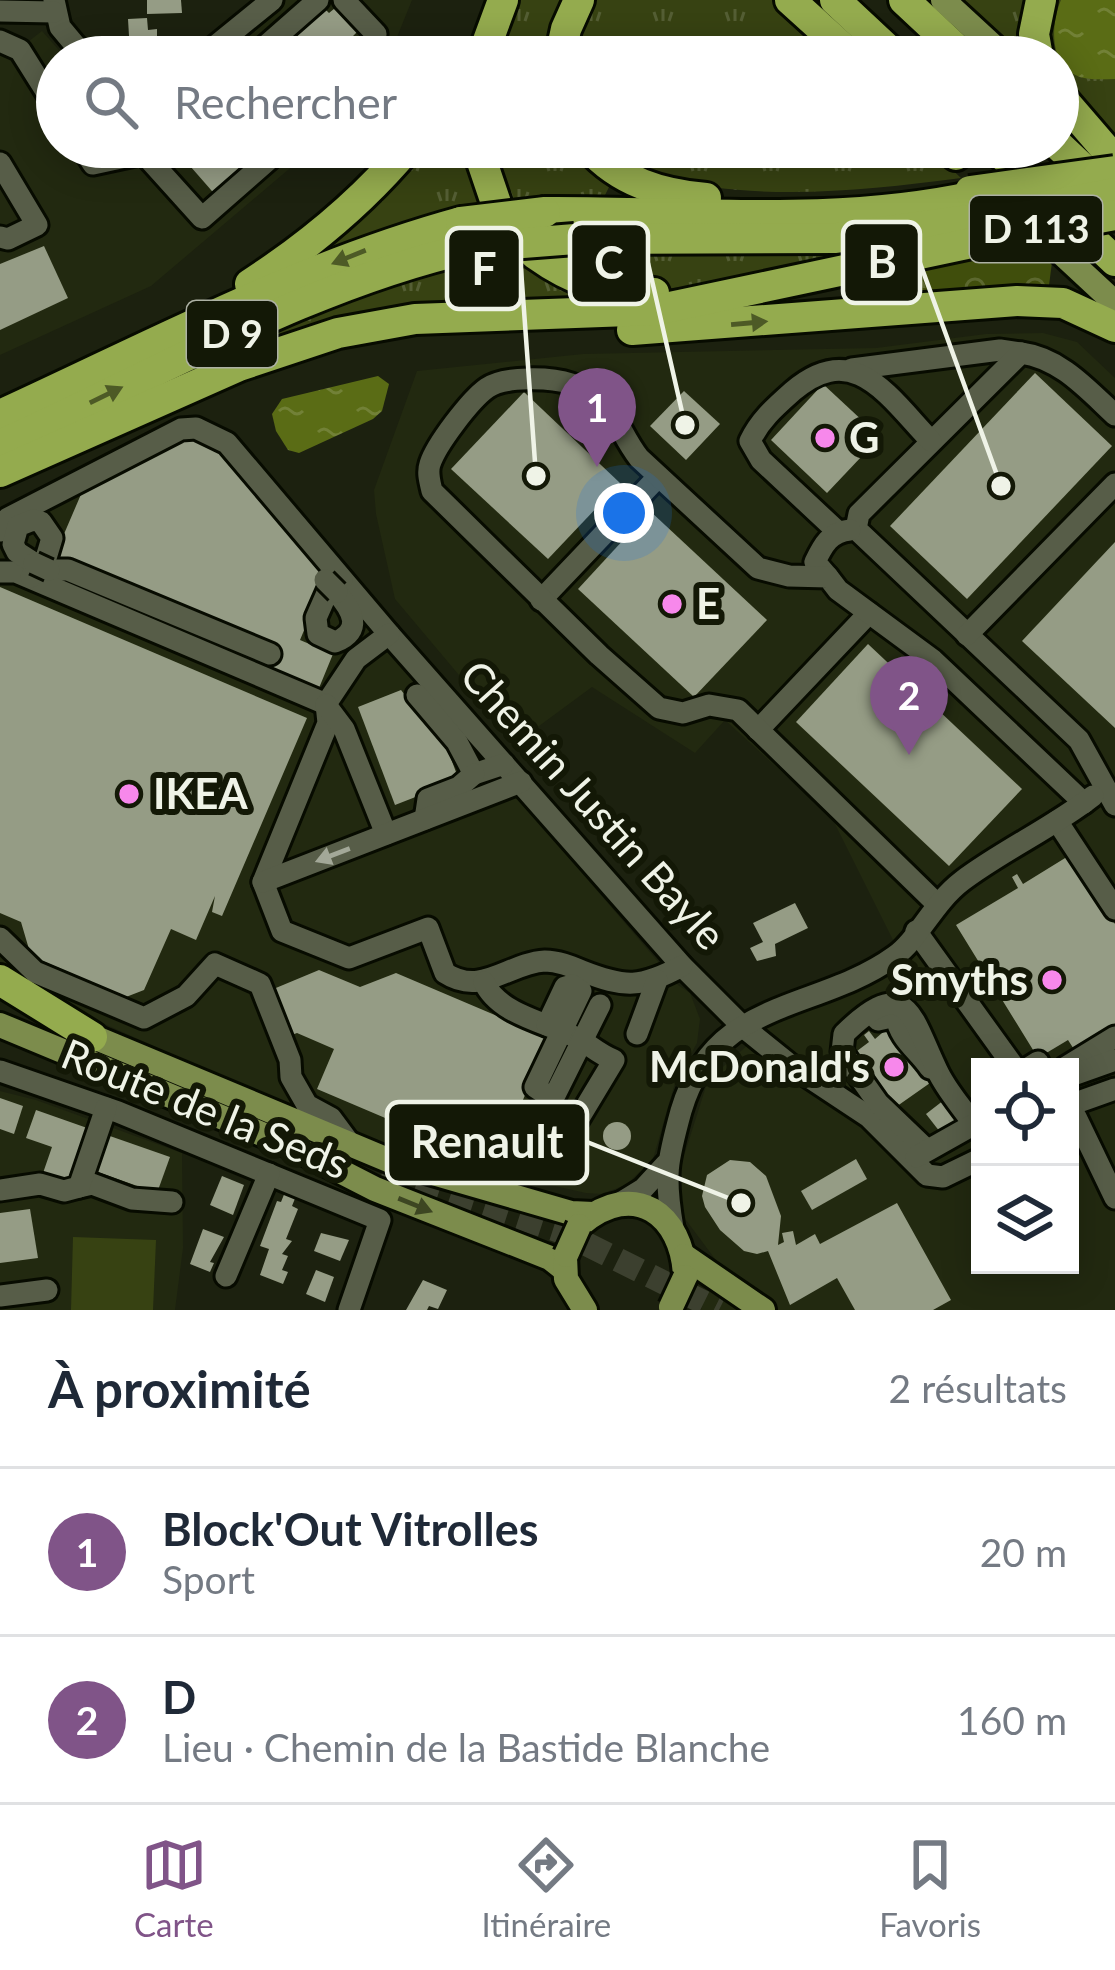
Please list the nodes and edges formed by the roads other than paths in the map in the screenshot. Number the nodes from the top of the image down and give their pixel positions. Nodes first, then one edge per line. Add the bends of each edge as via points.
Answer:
1 (272, 0) edge
2 (318, 0) edge
3 (344, 0) edge
4 (579, 0) edge
5 (790, 0) edge
6 (802, 0) edge
7 (835, 0) edge
8 (904, 0) edge
9 (943, 0) edge
10 (1041, 0) edge
11 (502, 3) edge
12 (54, 6) edge
13 (0, 11) edge
14 (68, 36) edge
15 (228, 36) edge
16 (277, 36) edge
17 (375, 36) edge
18 (487, 36) edge
19 (567, 36) edge
20 (832, 36) edge
21 (836, 36) edge
22 (874, 36) edge
23 (943, 36) edge
24 (982, 36) edge
25 (1034, 36) edge
26 (0, 41) edge
27 (36, 73) edge
28 (1079, 120) edge
29 (1079, 127) edge
30 (1113, 161) edge
31 (0, 163) edge
32 (1079, 164) edge
33 (160, 168) edge
34 (259, 168) edge
35 (389, 168) edge
36 (484, 168) edge
37 (613, 168) edge
38 (970, 168) edge
39 (1016, 168) edge
40 (1115, 196) edge
41 (497, 206) dead end
42 (989, 209) junction
43 (1115, 215) edge
44 (467, 234) junction
45 (0, 237) edge
46 (535, 254) dead end
47 (897, 258) junction
48 (1115, 261) edge
49 (1115, 303) edge
50 (1115, 327) edge
51 (338, 333) junction
52 (1021, 353) junction
53 (852, 369) junction
54 (195, 386) junction
55 (6, 412) edge
56 (1115, 415) edge
57 (931, 441) junction
58 (0, 445) edge
59 (116, 468) junction
60 (0, 472) edge
61 (658, 477) junction
62 (1115, 484) edge
63 (0, 486) edge
64 (847, 530) junction
65 (0, 531) edge
66 (1, 567) edge
67 (45, 570) junction
68 (828, 577) junction
69 (335, 584) junction
70 (541, 600) junction
71 (869, 613) junction
72 (389, 634) junction
73 (967, 635) junction
74 (269, 654) dead end
75 (417, 695) dead end
76 (326, 704) junction
77 (758, 730) junction
78 (504, 764) junction
79 (474, 774) junction
80 (520, 782) junction
81 (1111, 790) edge
82 (1084, 803) junction
83 (424, 819) junction
84 (1057, 821) junction
85 (386, 834) junction
86 (263, 882) junction
87 (1115, 909) edge
88 (936, 914) junction
89 (916, 931) junction
90 (0, 938) edge
91 (682, 966) junction
92 (0, 980) edge
93 (657, 980) junction
94 (484, 982) junction
95 (0, 998) edge
96 (600, 1005) dead end
97 (631, 1007) dead end
98 (742, 1026) junction
99 (0, 1029) edge
100 (564, 1033) junction
101 (637, 1034) dead end
102 (92, 1036) junction
103 (1115, 1037) edge
104 (1008, 1058) edge
105 (1079, 1059) edge
106 (614, 1060) junction
107 (1115, 1060) edge
108 (0, 1072) edge
109 (1079, 1073) edge
110 (939, 1076) junction
111 (862, 1082) junction
112 (1115, 1089) edge
113 (203, 1097) junction
114 (1079, 1106) edge
115 (106, 1108) junction
116 (857, 1108) junction
117 (971, 1116) edge
118 (1079, 1123) edge
119 (971, 1125) edge
120 (518, 1138) dead end
121 (646, 1138) dead end
122 (908, 1141) junction
123 (351, 1145) junction
124 (669, 1154) junction
125 (971, 1164) edge
126 (269, 1174) junction
127 (79, 1187) junction
128 (0, 1190) edge
129 (1115, 1198) edge
130 (172, 1202) dead end
131 (597, 1215) junction
132 (673, 1228) junction
133 (565, 1262) junction
134 (685, 1266) junction
135 (226, 1276) dead end
136 (47, 1290) dead end
137 (0, 1296) edge
138 (669, 1308) edge
139 (350, 1310) edge
140 (585, 1310) edge
141 (763, 1310) edge

1 - 15 street
2 - 16 street
3 - 17 street
4 - 19 highway
5 - 20 highway
6 - 21 main road
7 - 22 highway
8 - 23 highway
9 - 24 main road
10 - 25 highway
11 - 18 highway
12 - 13 street
12 - 14 street
26 - 27 street via 20,50
28 - 30 highway
29 - 30 main road, D 113
30 - 42 highway, D 9, bridge via 1022,186
31 - 45 street via 38,225
32 - 40 highway
33 - 34 street via 202,218
35 - 55 highway, D 9 via 273,269
36 - 41 highway
37 - 42 highway via 638,183 698,197
38 - 49 main road, D 113
39 - 48 highway
40 - 42 highway, D 9, bridge
42 - 43 highway, D 9, bridge
42 - 44 highway, D 9, bridge via 545,212
42 - 44 highway, D 9, bridge via 913,230 814,239
42 - 47 highway, D 9
44 -> 55 highway, D 9 via 354,255
58 -> 44 highway, D 9
46 - 47 highway, D 9 via 587,285 653,293
47 - 51 highway, D 9 via 656,310 415,319
51 -> 50 highway via 663,329 1017,301 1063,303
51 - 54 highway, D 9
52 - 53 street
52 - 56 street via 1067,371
52 - 57 street
53 - 57 street
53 - 64 street via 820,370 759,422 749,441
54 - 60 highway, D 9
54 - 63 highway
57 - 64 street
59 - 65 street via 8,518
59 - 69 street via 186,440 219,451
59 - 69 street via 181,429 227,443
61 - 68 street via 758,568
61 - 70 street
61 - 70 street via 598,398 569,383 488,386 438,447 428,469 432,491
62 - 73 street
64 - 68 street via 822,546 815,562
64 - 73 street
66 - 67 street
67 - 74 street
67 - 76 street
68 - 71 street
69 - 72 street, Chemin Justin Bayle
70 - 77 street via 658,708 737,710
71 - 77 street
71 - 82 street via 932,660
72 - 76 street via 356,659
72 - 78 street, Chemin Justin Bayle
73 - 81 street via 1079,740
75 - 79 street
76 - 85 street
76 - 86 street via 328,723
77 - 88 street
78 - 79 street
78 - 80 street, Chemin Justin Bayle
79 - 83 street via 428,800
80 - 83 street
80 - 91 street, Chemin Justin Bayle
81 - 82 street
82 - 84 street
83 - 85 street
84 - 87 street
84 - 88 street via 964,880
85 -> 86 street
86 - 94 street via 281,931 349,958 428,928 445,973
88 - 89 street
89 - 98 street via 898,955
89 - 104 street
90 - 123 street via 35,972 144,1018 186,995 215,964 260,984 299,1091
91 - 93 street
91 - 98 street, Chemin Justin Bayle
92 - 102 highway
93 - 94 street via 633,986 540,961
93 - 101 street
94 - 100 street via 505,1005
95 - 102 main road
96 - 100 street
97 - 106 street
98 - 116 street, Chemin Justin Bayle
98 - 124 street via 690,1083
99 - 113 main road
100 - 106 street
102 - 113 main road
103 - 105 street
106 - 120 street via 548,1160
107 - 109 street
108 - 115 street, Route de la Seds
110 - 111 street via 919,1022 902,1008 882,1006 840,1043
110 - 117 street
110 - 122 street via 898,1030 896,1016 874,1022 851,1046
111 - 116 street
111 - 122 street
112 - 114 street
113 - 113 main road via 382,1173
113 - 123 main road
113 -> 133 main road via 375,1189
115 - 126 street, Route de la Seds
115 - 127 street
116 - 122 street, Chemin Justin Bayle
118 - 129 street
119 - 122 street
121 - 124 street
122 - 125 street via 934,1178
123 - 131 main road via 571,1214
124 - 131 street via 643,1189
124 - 132 street
126 - 135 street
126 - 139 street, Route de la Seds via 380,1220
127 - 128 street
127 - 130 street
131 - 132 main road via 649,1208
131 - 133 main road, bridge
132 - 134 main road
133 - 140 main road
134 - 138 main road, bridge
134 - 141 main road
136 - 137 street

